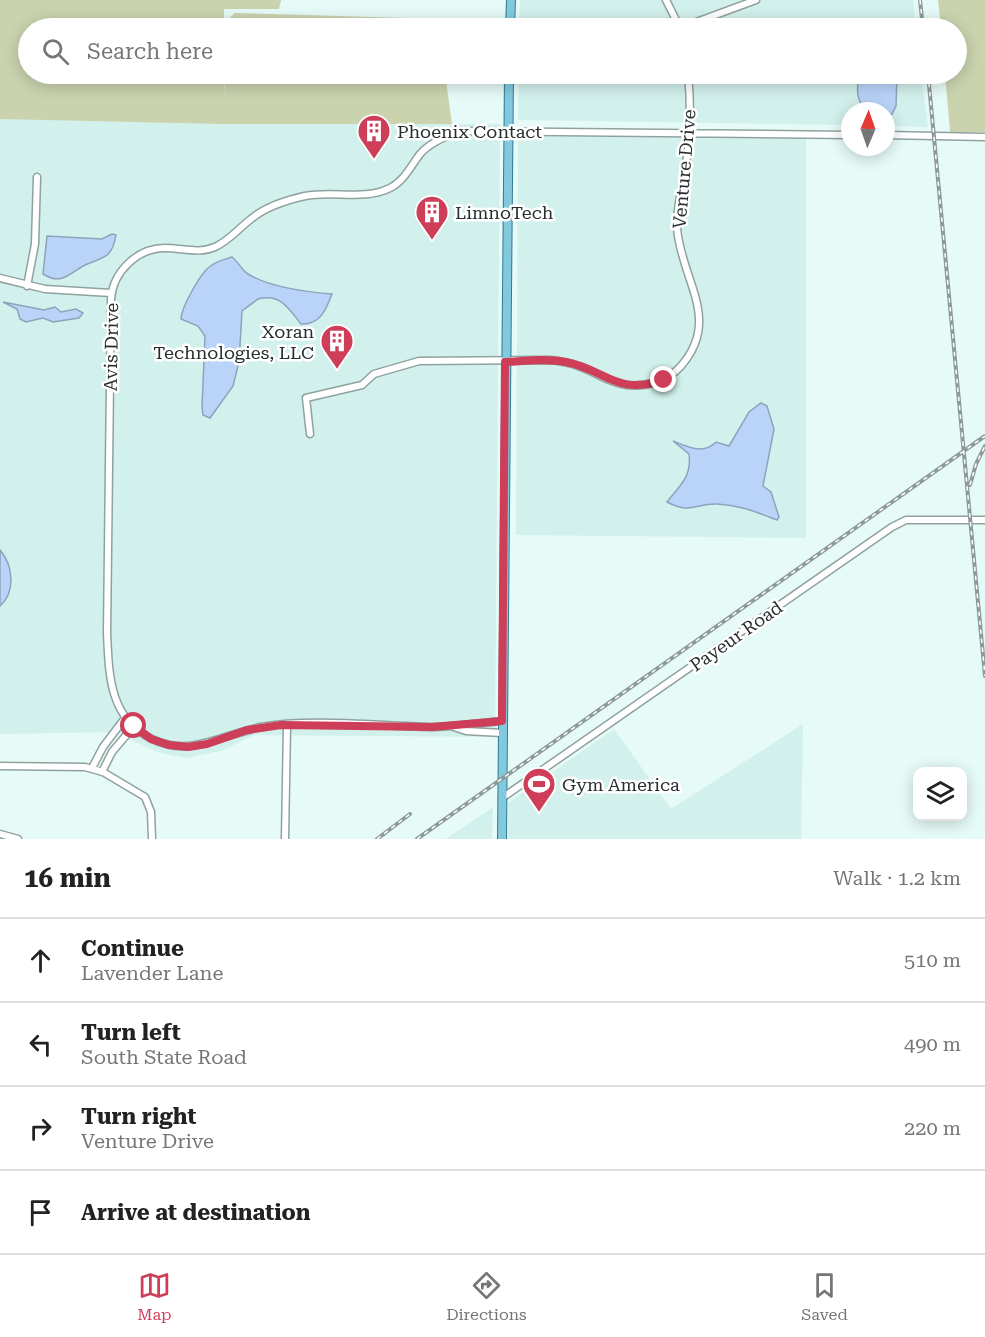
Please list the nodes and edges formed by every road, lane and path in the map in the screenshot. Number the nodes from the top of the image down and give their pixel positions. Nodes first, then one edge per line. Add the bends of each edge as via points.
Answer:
1 (511, 0) edge
2 (666, 0) edge
3 (756, 0) edge
4 (510, 18) edge
5 (675, 18) edge
6 (707, 18) edge
7 (509, 84) edge
8 (688, 84) edge
9 (508, 130) junction
10 (690, 134) junction
11 (841, 135) edge
12 (895, 135) edge
13 (985, 137) edge
14 (37, 177) dead end
15 (0, 278) edge
16 (27, 286) junction
17 (111, 292) junction
18 (505, 362) junction
19 (309, 434) dead end
20 (985, 520) edge
21 (125, 718) junction
22 (502, 721) junction
23 (287, 725) junction
24 (134, 726) junction
25 (453, 727) junction
26 (502, 733) junction
27 (0, 766) edge
28 (92, 768) junction
29 (102, 772) junction
30 (502, 798) junction
31 (0, 834) edge
32 (18, 839) edge
33 (152, 839) edge
34 (285, 839) edge
35 (502, 839) edge

1 - 4 main road
2 - 5 street
3 - 6 street
7 - 9 main road
8 - 10 street, Venture Drive
9 - 10 street, Avis Drive
9 - 17 street, Avis Drive via 459,131 436,141 398,182 383,190 304,196 253,217 212,248 164,248 143,253 123,269
9 - 18 main road
10 - 11 street, Avis Drive
10 - 18 street, Venture Drive via 677,228 701,320 698,341 690,356 664,380 647,385 615,383 568,362
12 - 13 street
14 - 16 street via 35,236
15 - 16 street
16 - 17 street
17 - 21 street, Avis Drive via 107,642 110,686
18 - 19 street, Venture Drive via 419,362 374,374 362,385 306,398
18 - 22 main road
20 - 30 street, Payeur Road via 906,520 892,527
21 - 24 street
21 - 28 street
22 - 25 street
22 - 26 main road
23 - 24 street via 247,730 188,747 151,739
23 - 25 street
23 - 34 street
24 - 29 street via 112,752
25 - 26 street
26 - 30 main road
27 - 28 street
28 - 29 street
29 - 33 street via 145,797 151,812
30 - 35 main road
31 - 32 street

